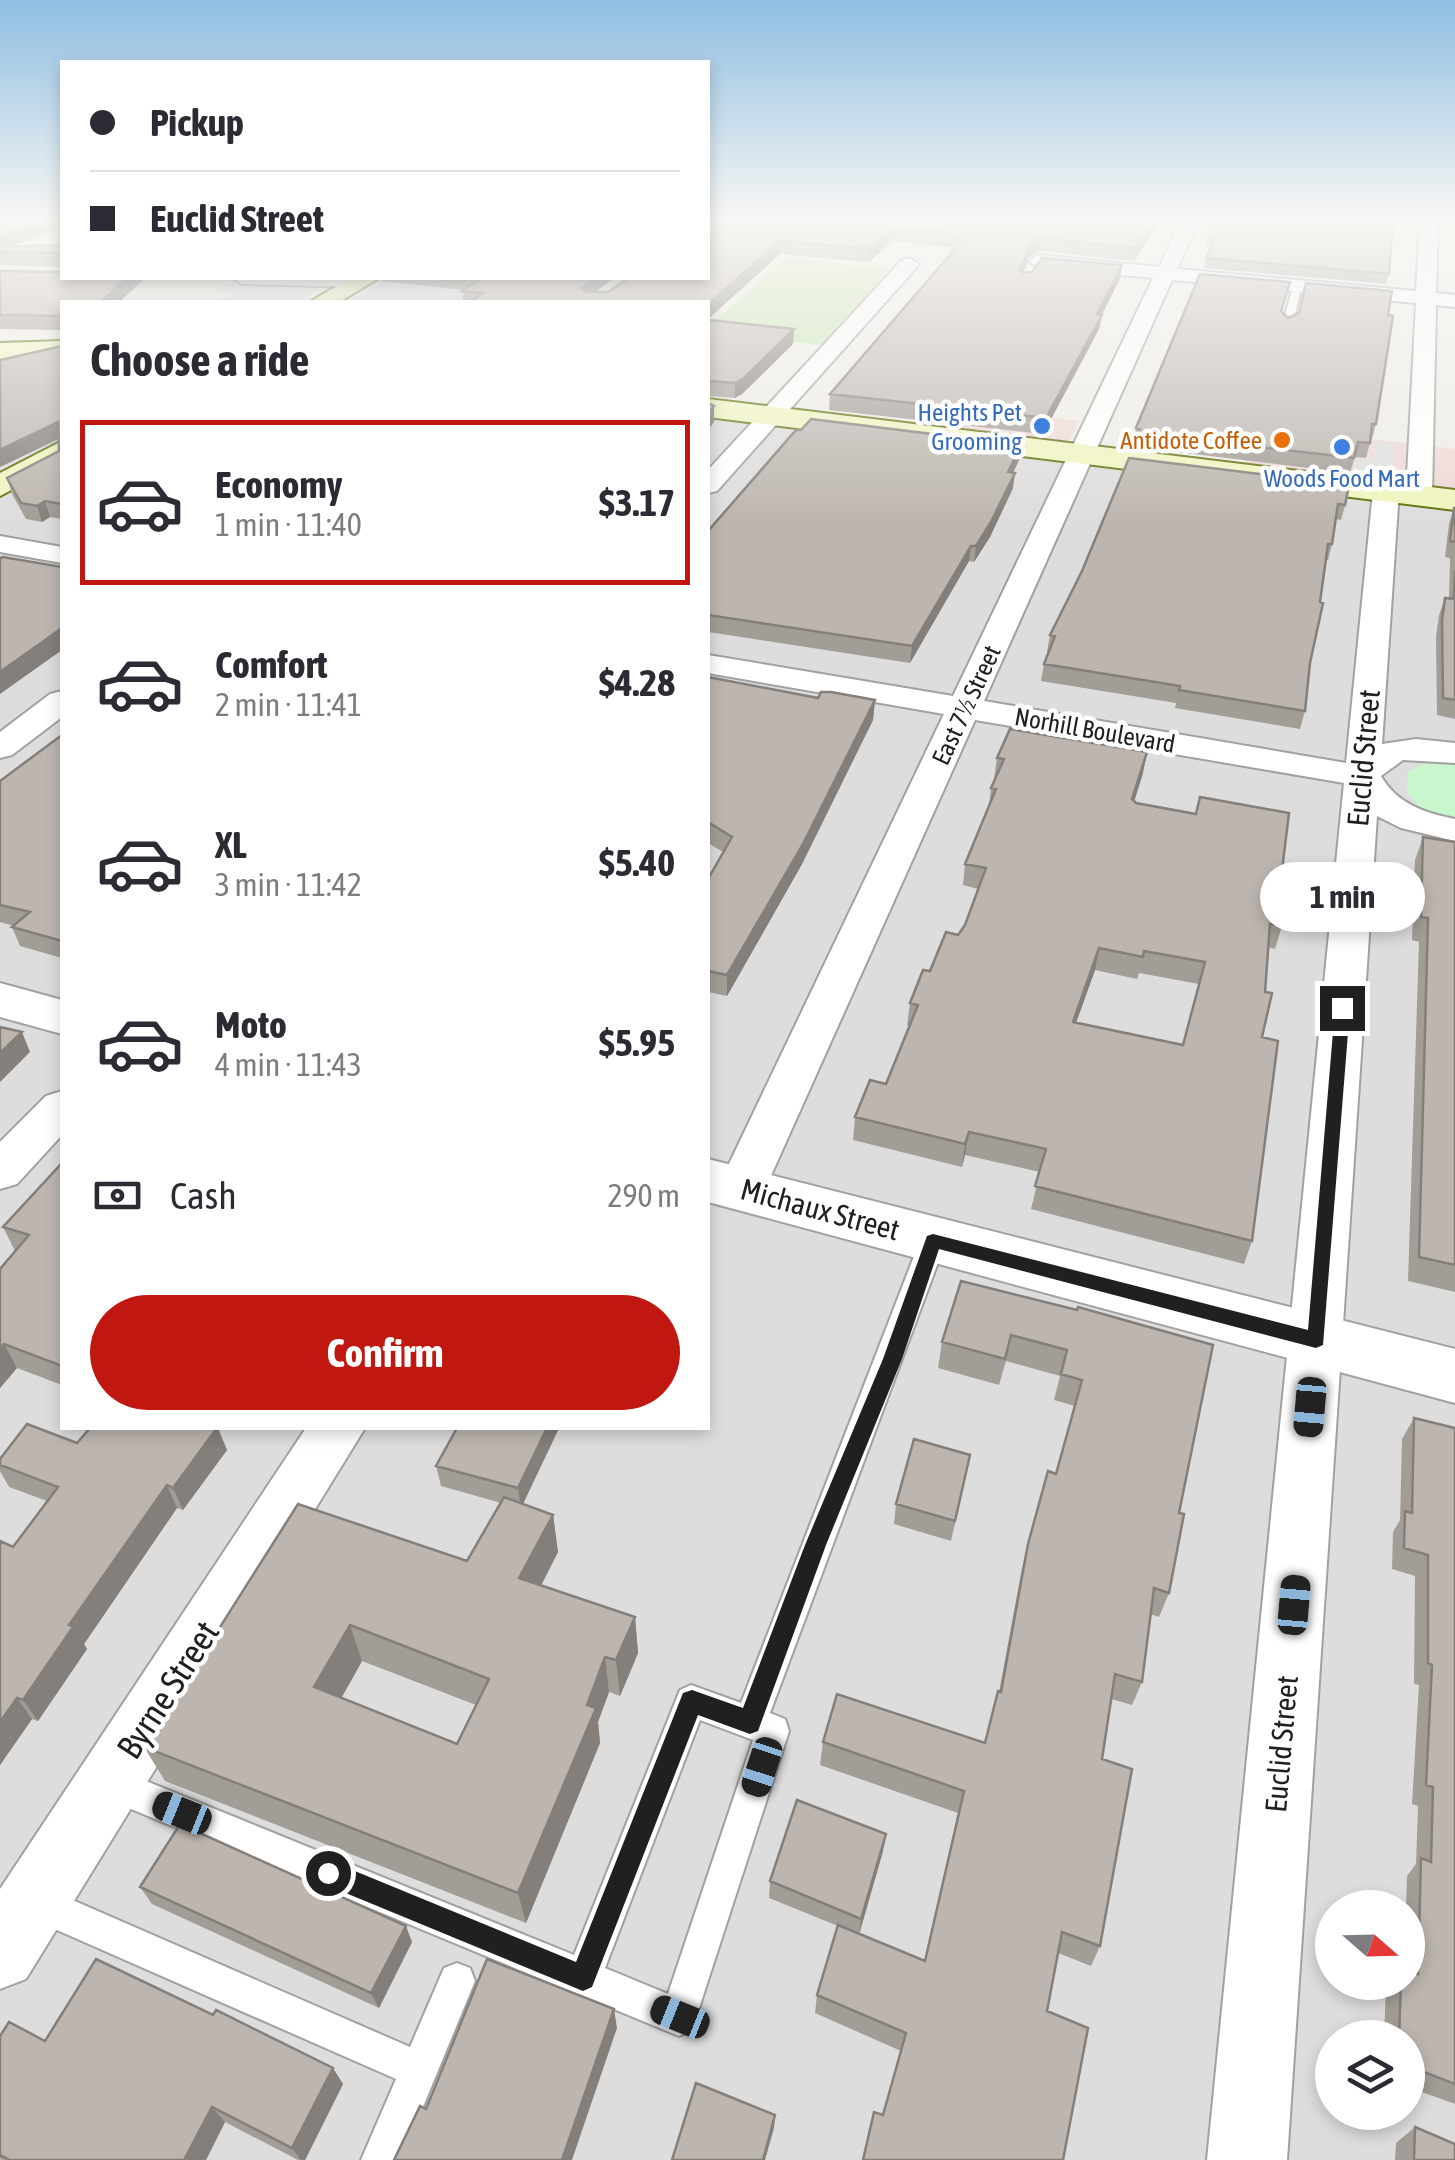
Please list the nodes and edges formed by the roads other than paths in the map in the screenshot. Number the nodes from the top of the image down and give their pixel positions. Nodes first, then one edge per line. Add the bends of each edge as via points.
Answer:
1 (857, 321) edge
2 (1143, 321) edge
3 (1288, 321) edge
4 (1423, 321) edge
5 (1287, 325) edge
6 (60, 340) edge
7 (1, 345) edge
8 (60, 349) edge
9 (710, 408) edge
10 (770, 416) junction
11 (60, 451) edge
12 (1082, 453) junction
13 (710, 483) edge
14 (0, 486) edge
15 (1402, 493) junction
16 (1455, 500) edge
17 (0, 544) edge
18 (60, 555) edge
19 (710, 664) edge
20 (60, 703) edge
21 (964, 708) junction
22 (0, 748) edge
23 (1455, 753) edge
24 (1363, 776) junction
25 (1455, 830) edge
26 (0, 1000) edge
27 (60, 1016) edge
28 (60, 1110) edge
29 (0, 1172) edge
30 (724, 1185) edge
31 (933, 1240) junction
32 (1316, 1340) junction
33 (1455, 1376) edge
34 (335, 1430) edge
35 (750, 1722) junction
36 (109, 1783) junction
37 (34, 1901) junction
38 (0, 1953) edge
39 (583, 1978) junction
40 (458, 1981) dead end
41 (419, 2070) junction
42 (381, 2160) edge
43 (1247, 2160) edge

1 - 10 street
2 - 12 street, East 7½ Street
3 - 5 lane
4 - 15 street, Euclid Street
6 - 7 main road
7 - 8 main road
9 - 10 main road
10 - 12 main road
10 - 13 street
11 - 14 main road
12 - 15 main road
12 - 21 street, East 7½ Street
15 - 16 main road
15 - 24 street, Euclid Street
17 - 18 street
19 - 21 street, Norhill Boulevard
20 - 22 street
21 - 24 street, Norhill Boulevard
21 - 30 street, East 7½ Street
23 - 24 street via 1395,750 1372,760
24 - 25 street via 1389,809
24 - 32 street, Euclid Street
26 - 27 street
28 - 29 street
30 - 31 street, Michaux Street
31 - 32 street, Michaux Street
31 - 35 lane
32 - 33 street, Michaux Street
32 - 43 street, Euclid Street
34 - 36 street, Byrne Street
35 - 39 lane via 692,1702
35 - 39 lane via 773,1731 680,2017
36 - 37 street, Byrne Street
36 - 39 lane
37 - 38 street, Byrne Street
37 - 41 lane
40 - 41 lane
41 - 42 lane

